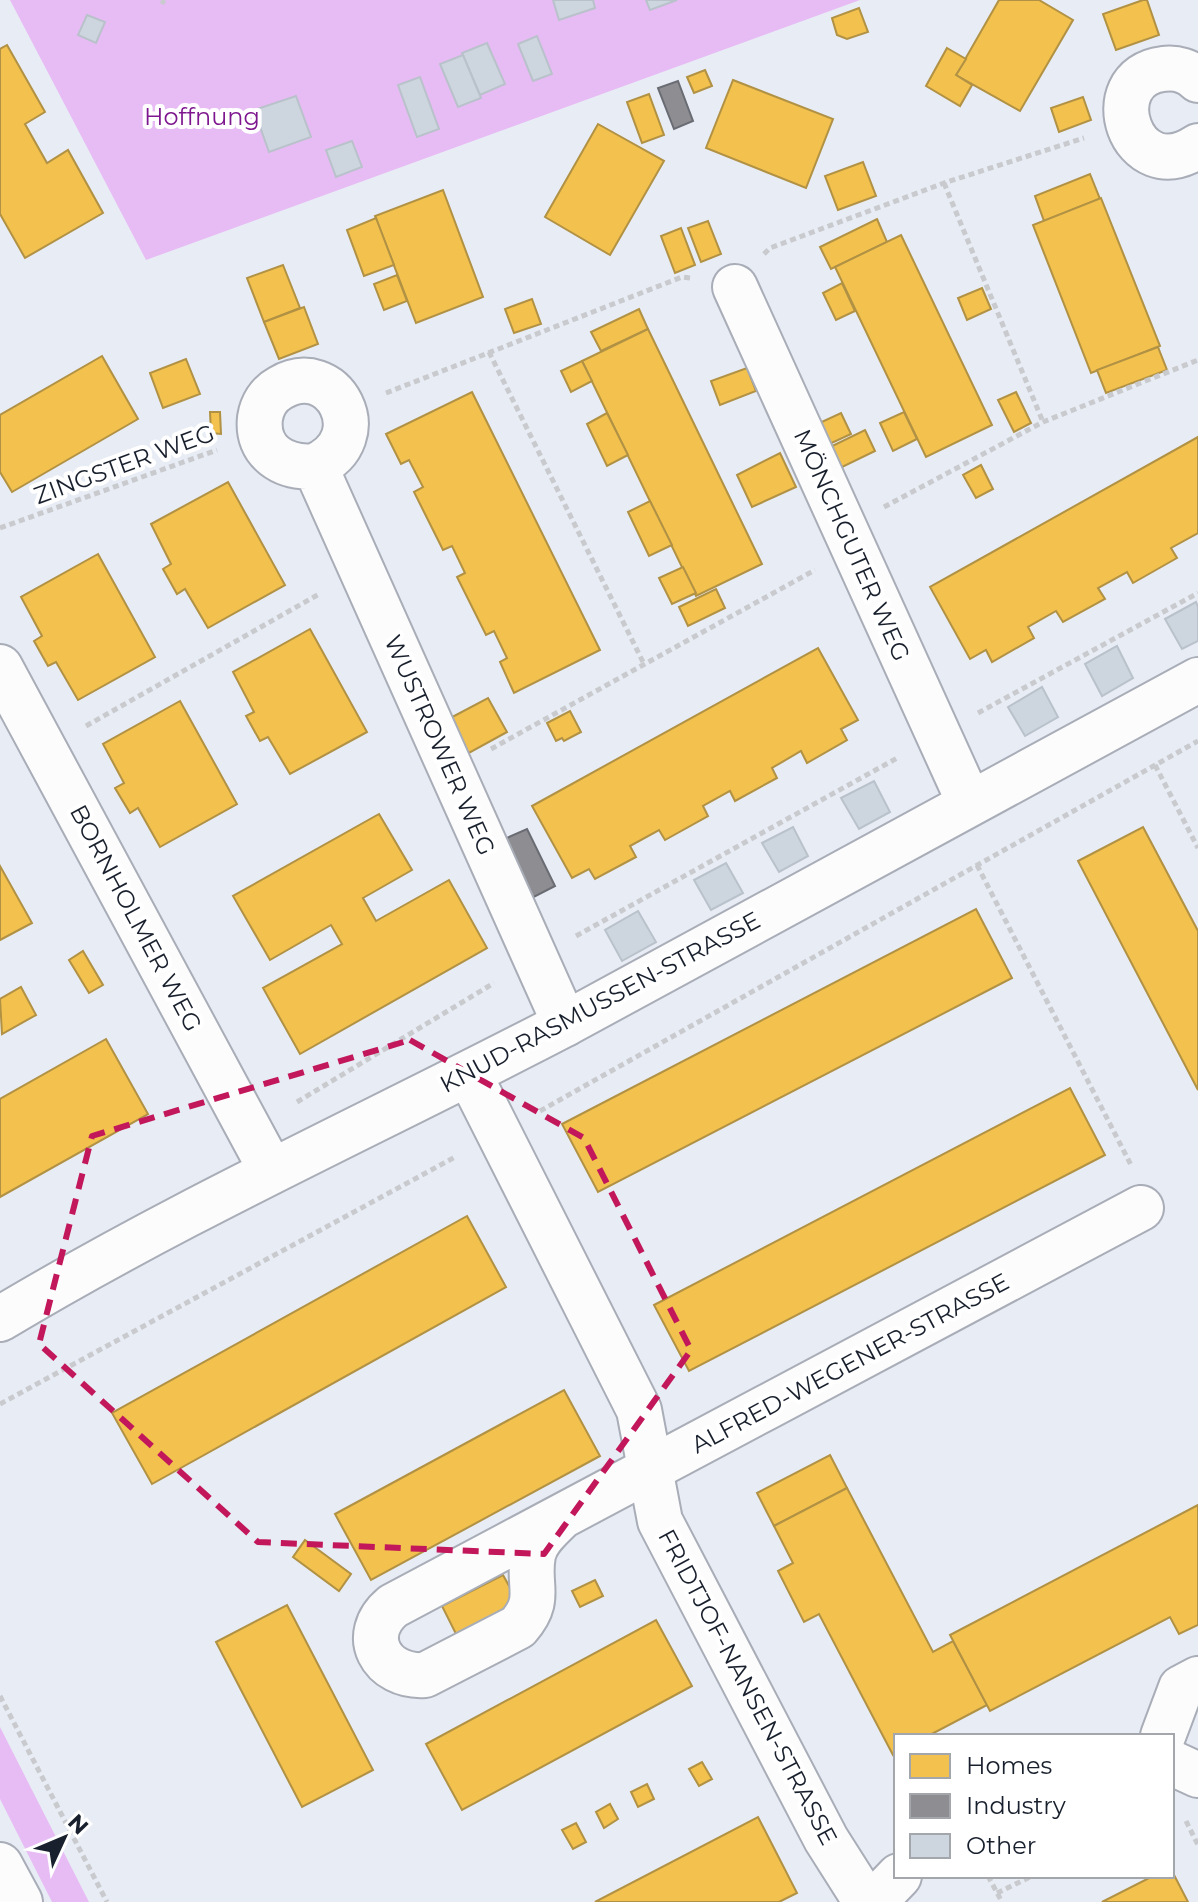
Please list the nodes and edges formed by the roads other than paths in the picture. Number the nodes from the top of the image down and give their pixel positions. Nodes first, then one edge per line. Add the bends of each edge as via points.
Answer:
1 (1198, 80) edge
2 (1194, 161) edge
3 (735, 287) dead end
4 (315, 466) junction
5 (0, 667) edge
6 (1198, 680) edge
7 (969, 802) junction
8 (565, 1024) junction
9 (469, 1074) junction
10 (271, 1170) junction
11 (1141, 1208) road end
12 (0, 1319) edge
13 (650, 1471) junction
14 (559, 1519) dead end
15 (1198, 1679) edge
16 (1164, 1734) edge
17 (1174, 1764) edge
18 (1198, 1775) edge
19 (0, 1865) edge
20 (897, 1878) edge
21 (20, 1902) edge
22 (866, 1902) edge
23 (874, 1902) edge

1 - 2 street via 1180,69 1153,71 1130,91 1125,106 1131,136 1142,147
3 - 7 street, MÖNCHGUTER WEG
4 - 4 street via 338,451 346,426 344,409 317,383 290,383 266,401 261,415 264,444 285,464
4 - 8 street, WUSTROWER WEG
5 - 10 street, BORNHOLMER WEG
6 - 7 street, KNUD-RASMUSSEN-STRASSE
7 - 8 street, KNUD-RASMUSSEN-STRASSE
8 - 9 street, KNUD-RASMUSSEN-STRASSE
9 - 10 street, KNUD-RASMUSSEN-STRASSE
9 - 13 street, FRIDTJOF-NANSEN-STRASSE via 639,1410
10 - 12 street, KNUD-RASMUSSEN-STRASSE
11 - 13 street, ALFRED-WEGENER-STRASSE
13 - 14 street, ALFRED-WEGENER-STRASSE
13 - 22 street, FRIDTJOF-NANSEN-STRASSE via 660,1521 826,1839
15 - 16 street via 1181,1688
17 - 18 street
19 - 21 street
20 - 23 street

